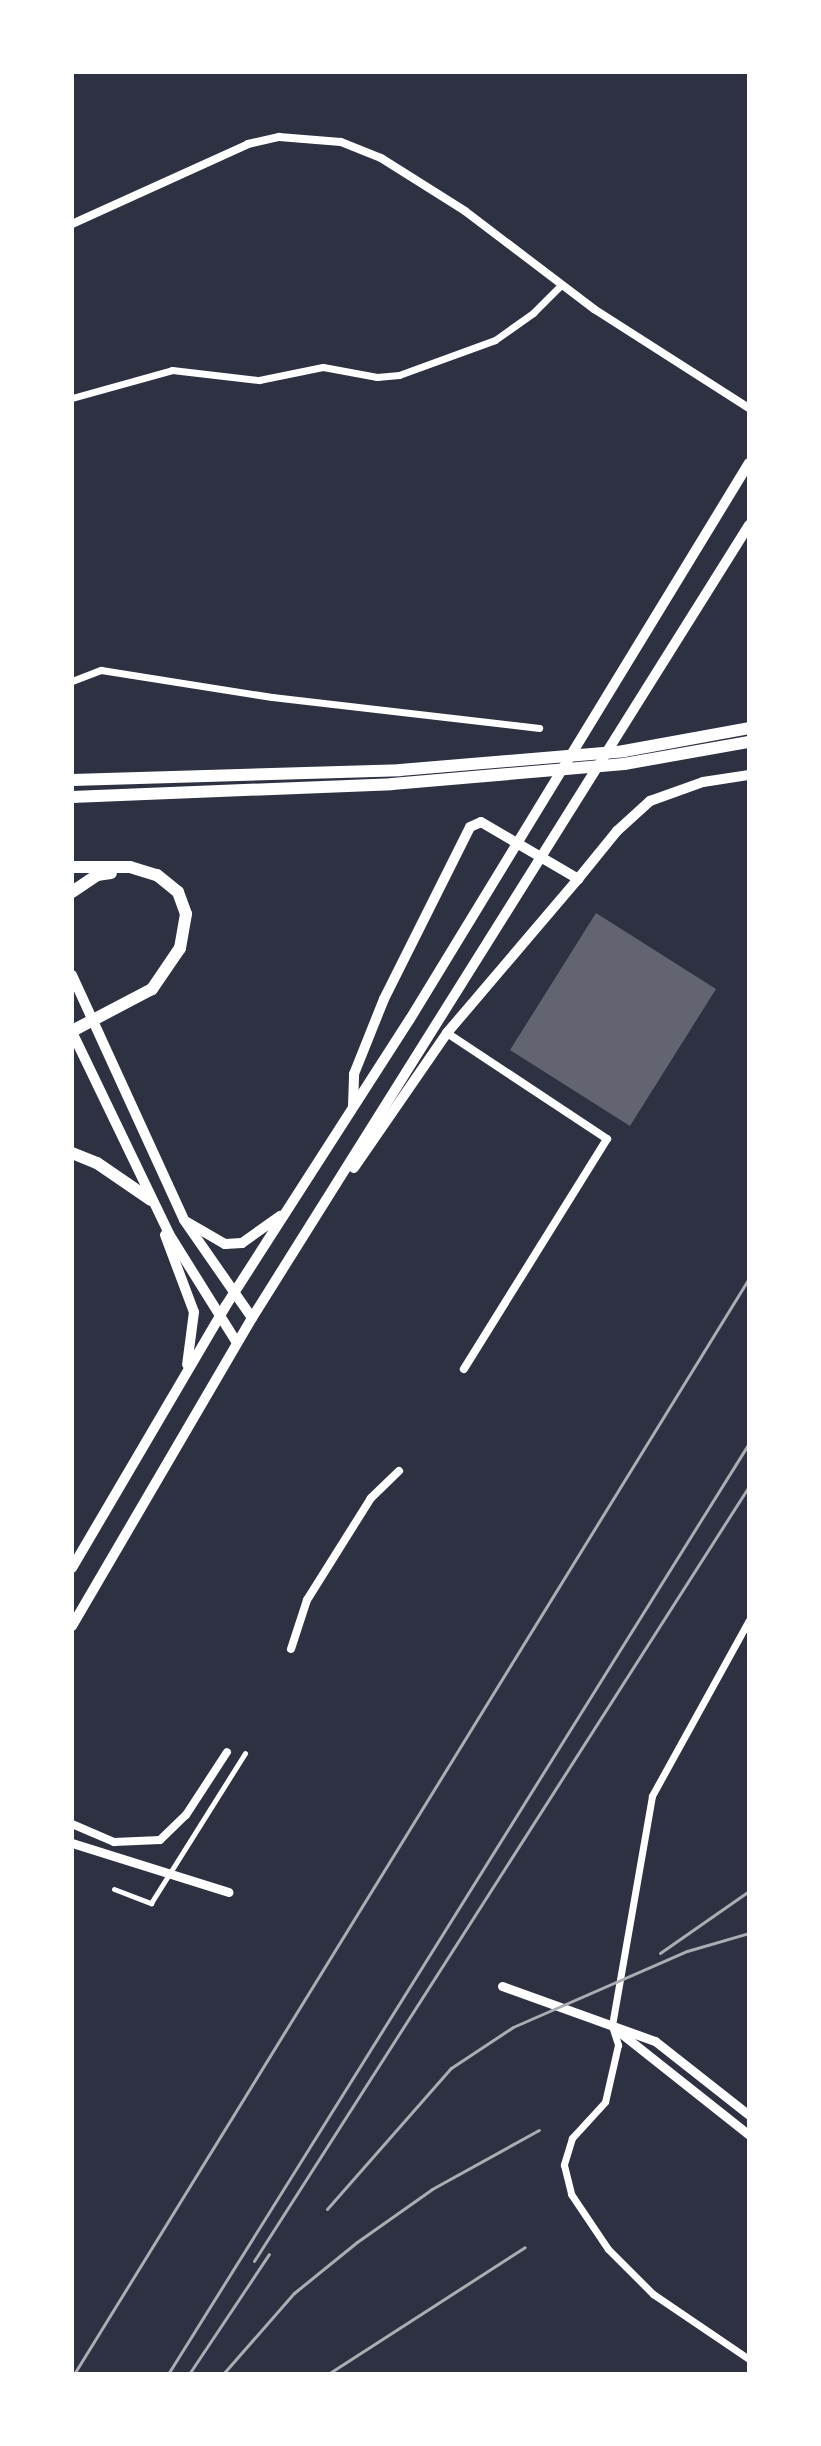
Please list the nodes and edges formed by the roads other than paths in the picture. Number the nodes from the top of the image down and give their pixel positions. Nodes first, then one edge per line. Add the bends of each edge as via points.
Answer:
1 (72, 224) edge
2 (561, 285) junction
3 (72, 398) edge
4 (749, 408) edge
5 (749, 463) edge
6 (749, 525) edge
7 (72, 681) edge
8 (539, 728) dead end
9 (749, 728) edge
10 (749, 742) edge
11 (749, 775) edge
12 (72, 780) edge
13 (72, 797) edge
14 (72, 867) edge
15 (578, 879) junction
16 (72, 892) edge
17 (72, 975) edge
18 (123, 1004) junction
19 (72, 1024) edge
20 (72, 1032) edge
21 (447, 1033) junction
22 (353, 1106) junction
23 (72, 1153) edge
24 (151, 1200) junction
25 (290, 1206) junction
26 (184, 1220) junction
27 (288, 1262) junction
28 (234, 1295) junction
29 (219, 1318) junction
30 (252, 1318) junction
31 (237, 1343) junction
32 (464, 1369) dead end
33 (184, 1378) junction
34 (399, 1471) dead end
35 (72, 1568) edge
36 (749, 1620) edge
37 (72, 1626) edge
38 (291, 1649) dead end
39 (227, 1752) dead end
40 (245, 1753) dead end
41 (72, 1824) edge
42 (72, 1843) edge
43 (114, 1889) dead end
44 (228, 1892) dead end
45 (502, 1986) dead end
46 (612, 2026) junction
47 (749, 2115) edge
48 (749, 2135) edge
49 (749, 2359) edge

1 - 2 street via 248,144 312,137 381,158 465,211
2 - 3 street via 495,340 399,375 377,377 323,367 259,380 172,370
2 - 4 street
5 - 22 main road
6 - 27 main road
7 - 8 street via 101,670 272,697
9 - 12 highway via 624,751 400,770
10 - 13 highway via 624,764 408,782
11 - 15 main road via 703,782 650,801
14 - 18 highway via 144,870 169,883 183,903 185,925 169,971
15 - 21 main road
15 - 22 main road via 481,822 470,827 384,999 354,1074
16 - 18 highway via 97,875 129,873 158,884 176,902 174,949
17 - 26 main road
18 - 19 highway
18 - 20 highway
20 - 24 main road
21 - 27 main road
21 - 32 street via 607,1139
22 - 25 main road
23 - 24 highway via 97,1163
24 - 29 main road
24 - 33 main road via 194,1312
25 - 26 main road via 242,1243 225,1244
25 - 28 main road
26 - 28 main road
27 - 30 main road
28 - 29 main road
28 - 30 main road
29 - 31 main road
29 - 33 main road
30 - 31 main road
31 - 37 main road
33 - 35 main road
34 - 38 street via 371,1498 307,1600
36 - 46 street via 652,1796
39 - 41 street via 178,1826 160,1840 130,1844
40 - 43 street via 151,1903
42 - 44 main road
45 - 46 main road
46 - 47 main road via 655,2041
46 - 48 main road
46 - 49 street via 618,2045 605,2102 572,2138 564,2165 571,2194 608,2249 653,2294

